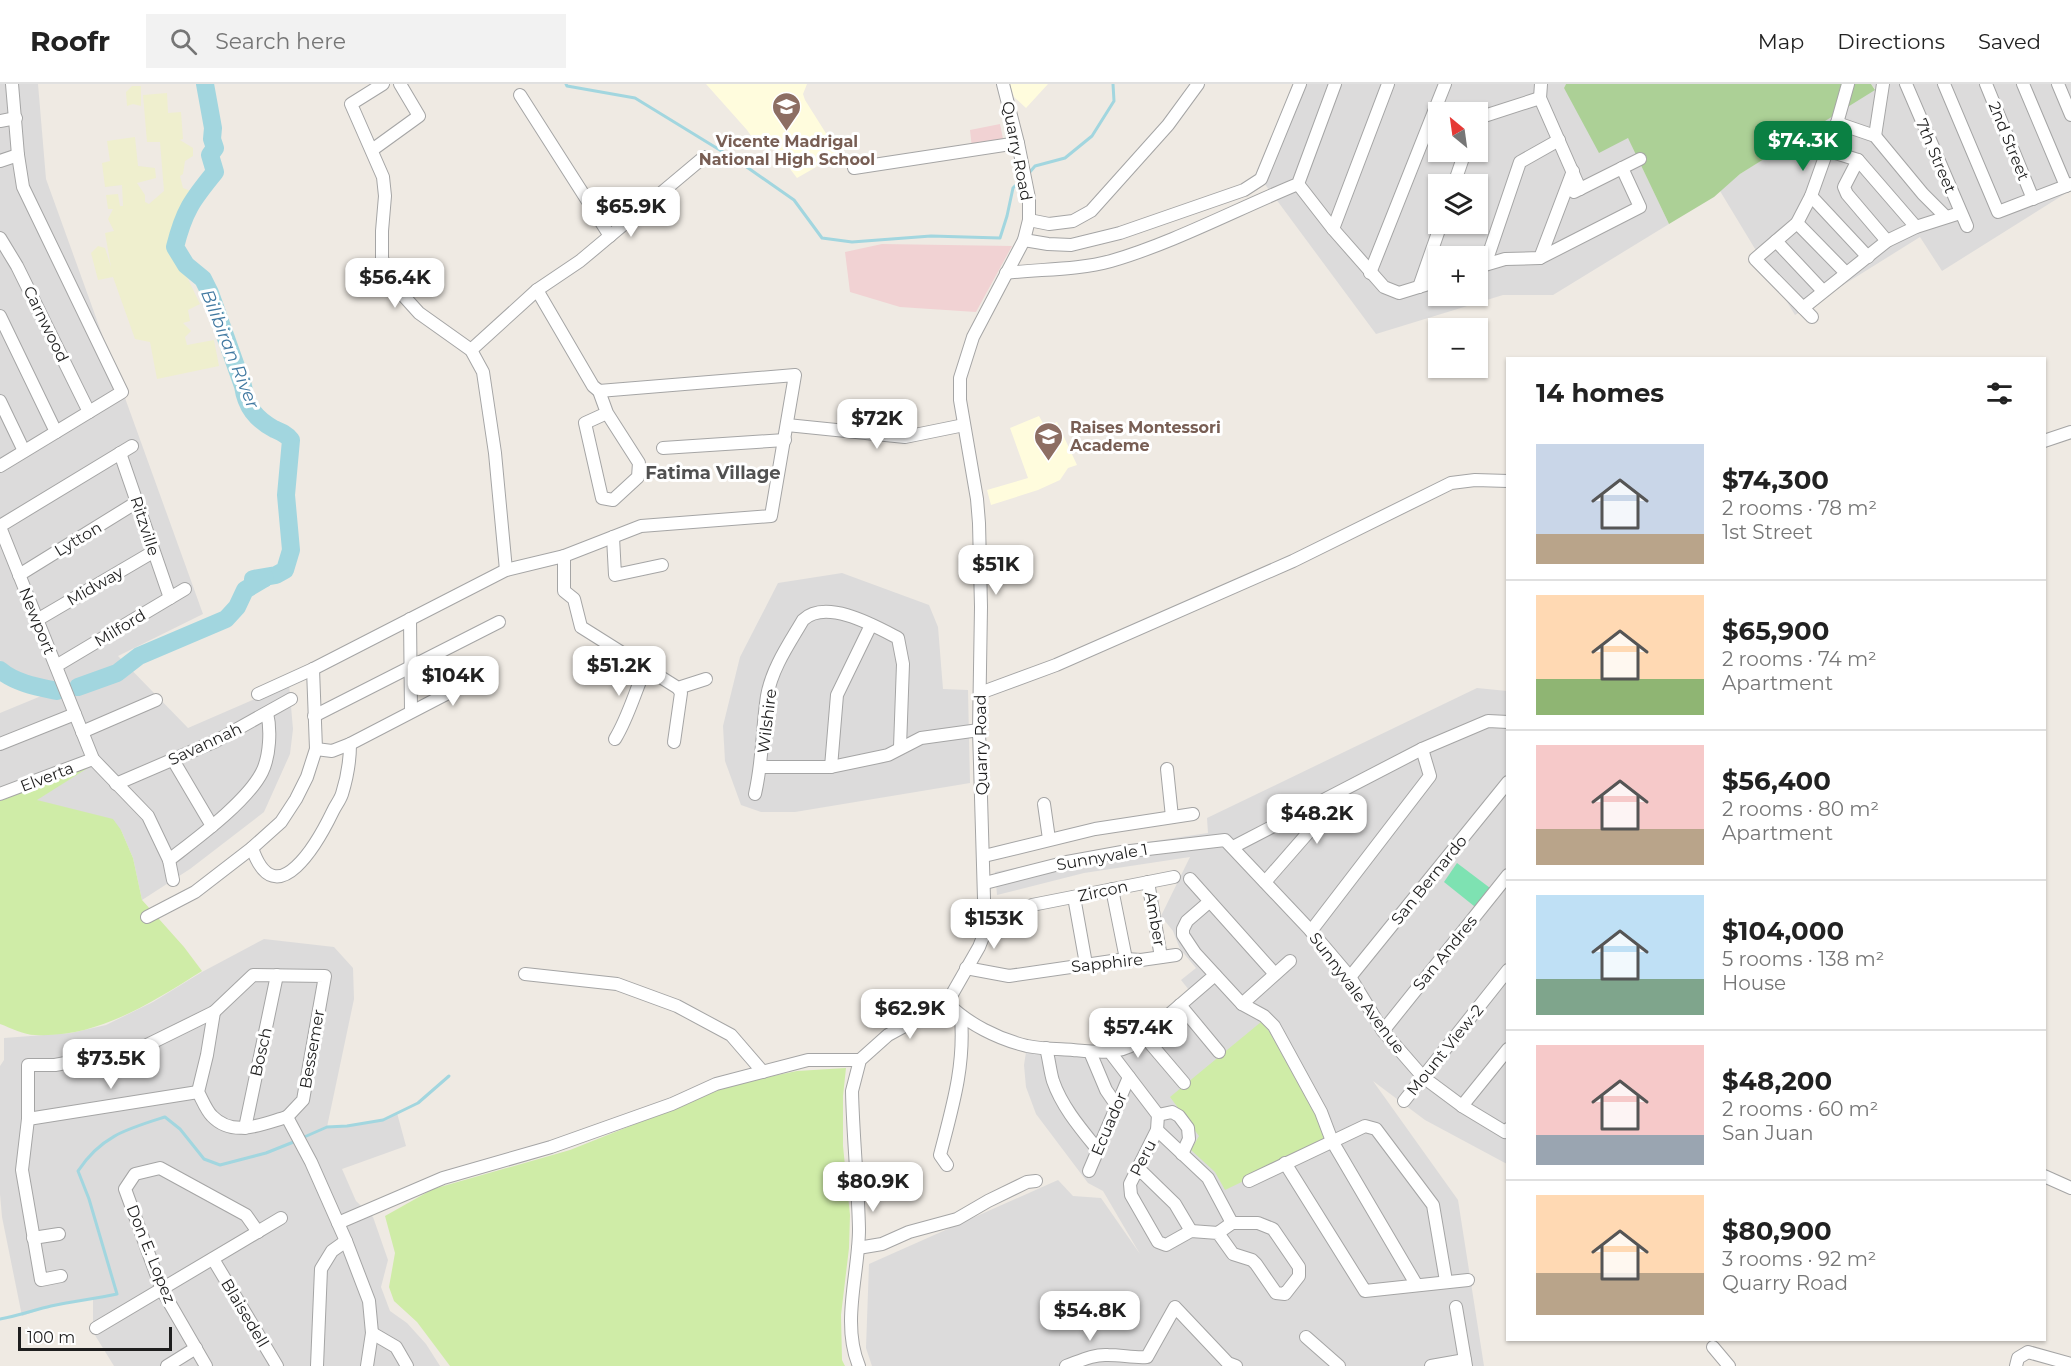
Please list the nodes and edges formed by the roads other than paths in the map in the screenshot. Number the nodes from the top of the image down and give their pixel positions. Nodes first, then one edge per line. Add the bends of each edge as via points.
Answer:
1 (12, 84) edge
2 (383, 84) edge
3 (400, 84) edge
4 (1003, 84) edge
5 (1198, 84) edge
6 (1300, 84) edge
7 (1335, 84) edge
8 (1388, 84) edge
9 (1444, 84) edge
10 (1541, 84) edge
11 (1848, 84) edge
12 (1883, 84) edge
13 (1906, 84) edge
14 (1944, 84) edge
15 (1986, 84) edge
16 (2023, 84) edge
17 (2058, 84) edge
18 (520, 95) dead end
19 (1540, 98) junction
20 (1488, 115) edge
21 (2071, 115) edge
22 (16, 118) junction
23 (0, 121) edge
24 (1838, 123) junction
25 (1875, 136) junction
26 (1559, 140) junction
27 (1018, 143) junction
28 (372, 150) junction
29 (1826, 150) junction
30 (18, 155) junction
31 (704, 158) dead end
32 (1640, 159) dead end
33 (1858, 160) junction
34 (0, 161) edge
35 (854, 168) dead end
36 (1622, 168) junction
37 (1573, 171) junction
38 (1298, 184) junction
39 (2068, 185) edge
40 (1580, 189) junction
41 (1811, 196) junction
42 (1562, 198) junction
43 (2033, 199) junction
44 (1960, 213) junction
45 (1946, 217) junction
46 (1029, 220) junction
47 (1797, 223) junction
48 (1967, 226) dead end
49 (1916, 227) junction
50 (1333, 229) junction
51 (1438, 234) edge
52 (610, 236) junction
53 (0, 238) edge
54 (1024, 240) junction
55 (1776, 241) junction
56 (1887, 241) junction
57 (1488, 247) edge
58 (1868, 257) junction
59 (1540, 258) junction
60 (1488, 264) edge
61 (1006, 273) junction
62 (1370, 273) junction
63 (1846, 273) junction
64 (1428, 284) edge
65 (1419, 287) junction
66 (537, 290) junction
67 (1823, 291) junction
68 (0, 316) edge
69 (471, 350) junction
70 (599, 392) junction
71 (0, 401) edge
72 (89, 412) junction
73 (607, 413) junction
74 (788, 425) junction
75 (964, 425) junction
76 (56, 432) junction
77 (2071, 432) edge
78 (785, 440) junction
79 (2046, 440) edge
80 (132, 446) dead end
81 (663, 448) dead end
82 (24, 451) junction
83 (120, 453) junction
84 (0, 466) edge
85 (1506, 481) edge
86 (137, 502) junction
87 (0, 527) edge
88 (613, 537) junction
89 (153, 552) junction
90 (564, 556) junction
91 (662, 565) dead end
92 (506, 570) junction
93 (19, 575) junction
94 (185, 589) dead end
95 (170, 598) junction
96 (410, 619) junction
97 (38, 620) junction
98 (499, 622) dead end
99 (871, 625) junction
100 (410, 665) junction
101 (56, 666) junction
102 (646, 667) junction
103 (313, 669) junction
104 (481, 676) dead end
105 (706, 679) dead end
106 (678, 688) junction
107 (980, 693) junction
108 (258, 694) dead end
109 (291, 699) dead end
110 (156, 700) dead end
111 (411, 711) junction
112 (267, 713) junction
113 (75, 714) junction
114 (314, 716) junction
115 (1506, 722) edge
116 (979, 730) junction
117 (82, 732) junction
118 (615, 739) dead end
119 (674, 742) dead end
120 (0, 744) edge
121 (350, 744) junction
122 (900, 747) junction
123 (316, 749) junction
124 (1422, 749) junction
125 (93, 759) junction
126 (173, 759) junction
127 (762, 767) junction
128 (831, 767) junction
129 (1167, 769) dead end
130 (116, 784) junction
131 (1506, 784) edge
132 (1347, 788) junction
133 (0, 794) edge
134 (755, 794) dead end
135 (1044, 804) dead end
136 (1193, 814) dead end
137 (1172, 817) junction
138 (212, 826) junction
139 (1049, 839) junction
140 (1222, 839) joint
141 (1233, 847) junction
142 (252, 848) junction
143 (984, 856) junction
144 (168, 860) junction
145 (1174, 877) dead end
146 (1506, 877) edge
147 (1190, 879) dead end
148 (173, 880) dead end
149 (1148, 882) junction
150 (1264, 882) junction
151 (985, 883) junction
152 (1112, 889) junction
153 (1074, 897) junction
154 (1209, 902) junction
155 (1032, 905) dead end
156 (147, 917) dead end
157 (1311, 931) junction
158 (1176, 955) dead end
159 (1161, 957) junction
160 (1126, 958) junction
161 (1290, 961) dead end
162 (1086, 964) junction
163 (966, 968) junction
164 (1506, 973) edge
165 (525, 974) dead end
166 (1275, 974) junction
167 (277, 975) junction
168 (1215, 975) junction
169 (1350, 977) junction
170 (947, 1003) junction
171 (1242, 1004) junction
172 (1180, 1005) junction
173 (214, 1012) junction
174 (962, 1017) junction
175 (1383, 1031) junction
176 (1143, 1036) junction
177 (1046, 1048) junction
178 (1506, 1051) edge
179 (1090, 1052) junction
180 (1110, 1052) junction
181 (1219, 1052) dead end
182 (860, 1060) junction
183 (763, 1072) junction
184 (1129, 1077) junction
185 (1423, 1077) junction
186 (1184, 1083) dead end
187 (198, 1092) junction
188 (1404, 1101) dead end
189 (1117, 1106) junction
190 (1462, 1106) junction
191 (1158, 1114) junction
192 (287, 1117) junction
193 (28, 1119) junction
194 (245, 1128) junction
195 (1157, 1130) junction
196 (1506, 1131) edge
197 (1332, 1141) junction
198 (1098, 1150) junction
199 (1182, 1154) junction
200 (1285, 1163) junction
201 (947, 1165) dead end
202 (1138, 1168) junction
203 (1089, 1171) dead end
204 (2046, 1177) edge
205 (1036, 1181) dead end
206 (1249, 1181) dead end
207 (2071, 1188) edge
208 (281, 1218) dead end
209 (338, 1223) junction
210 (1232, 1223) junction
211 (1191, 1231) junction
212 (258, 1232) junction
213 (1218, 1233) junction
214 (59, 1234) dead end
215 (33, 1238) junction
216 (346, 1241) junction
217 (858, 1248) junction
218 (213, 1259) junction
219 (61, 1276) dead end
220 (1468, 1280) dead end
221 (1446, 1281) junction
222 (1416, 1284) junction
223 (162, 1290) junction
224 (1456, 1307) dead end
225 (96, 1328) dead end
226 (372, 1333) junction
227 (1306, 1337) dead end
228 (1713, 1347) dead end
229 (196, 1348) junction
230 (1149, 1361) edge
231 (1465, 1363) edge
232 (2071, 1364) edge
233 (167, 1366) edge
234 (207, 1366) edge
235 (277, 1366) edge
236 (317, 1366) edge
237 (367, 1366) edge
238 (407, 1366) edge
239 (859, 1366) edge
240 (1066, 1366) edge
241 (1236, 1366) edge
242 (1339, 1366) edge
243 (1431, 1366) edge
244 (1729, 1366) edge
245 (2016, 1366) edge

1 - 22 street
2 - 28 street via 351,104
3 - 28 street via 419,116
4 - 27 street, Quarry Road
5 - 46 street via 1168,125 1091,211 1073,221 1049,224
6 - 54 street via 1261,179 1245,190 1120,233 1071,245
7 - 38 street
8 - 50 street
9 - 62 street
10 - 19 street
11 - 24 street
12 - 25 street
13 - 44 street, 7th Street
14 - 43 street via 1998,212
15 - 43 street, 2nd Street
16 - 39 street
17 - 21 street
18 - 52 street
19 - 20 street
19 - 26 street
22 - 23 street
22 - 30 street
24 - 25 street
24 - 29 street
25 - 45 street
26 - 37 street
26 - 57 street via 1520,162
27 - 35 street
27 - 46 street, Quarry Road via 1029,198
28 - 69 street via 383,177 382,258 391,282 419,313
29 - 33 street
29 - 41 street
30 - 34 street
30 - 72 street via 23,187 122,392
31 - 52 street
32 - 36 street
33 - 49 street
33 - 56 street via 1844,187
36 - 40 street
36 - 59 street via 1640,207
37 - 40 street
37 - 42 street
38 - 50 street
38 - 61 street via 1110,261
39 - 43 street
40 - 42 street
41 - 47 street
41 - 58 street
42 - 59 street
44 - 45 street
44 - 48 street, 7th Street
45 - 49 street
46 - 54 street, Quarry Road
47 - 55 street
47 - 63 street
49 - 56 street
50 - 62 street
51 - 65 street
52 - 66 street
53 - 72 street, Carnwood
54 - 61 street, Quarry Road
55 - 67 street
55 - 67 street via 1755,259 1807,313
56 - 58 street
58 - 63 street
59 - 60 street
61 - 75 street, Quarry Road via 973,337 960,378
62 - 65 street via 1384,287 1399,293
63 - 67 street
64 - 65 street
66 - 69 street
66 - 70 street
68 - 76 street
69 - 92 street via 483,372
70 - 73 street
70 - 74 street via 795,375
71 - 82 street
72 - 76 street
73 - 73 street via 639,463 638,477 613,500 602,498 585,423
74 - 75 street via 906,437
74 - 78 street
75 - 107 street, Quarry Road via 979,523
76 - 82 street
77 - 79 street
78 - 81 street
78 - 88 street via 771,516 641,526
80 - 83 street
82 - 84 street
83 - 86 street, Ritzville
83 - 87 street
85 - 107 street via 1451,483 1293,561 1056,665
86 - 89 street, Ritzville
86 - 93 street, Lytton
87 - 93 street, Newport
88 - 90 street
88 - 91 street via 615,574
89 - 95 street, Ritzville
89 - 97 street, Midway
90 - 92 street
90 - 102 street via 564,591 574,599 581,627
92 - 96 street
93 - 97 street, Newport
94 - 95 street, Milford
95 - 101 street, Milford
96 - 100 street
96 - 103 street
97 - 101 street, Newport
98 - 100 street
99 - 122 street, Wilshire via 898,638 902,651
99 - 127 street, Wilshire via 839,612 808,615 803,620 778,661 767,694
99 - 128 street via 837,695
100 - 111 street
100 - 114 street
101 - 113 street, Newport
102 - 106 street
102 - 118 street
103 - 108 street
103 - 114 street
104 - 111 street
105 - 106 street
106 - 119 street via 681,693
107 - 116 street, Quarry Road
109 - 112 street, Savannah
110 - 117 street
111 - 121 street
112 - 126 street, Savannah
112 - 138 street via 270,738 263,771
113 - 117 street, Newport
113 - 120 street
114 - 123 street
115 - 124 street via 1488,721
116 - 122 street via 921,738
116 - 143 street, Quarry Road
117 - 125 street, Newport
121 - 123 street via 332,752
121 - 142 street via 342,795 325,830 303,860 289,873 273,876 262,869
122 - 128 street via 888,755
123 - 142 street via 296,799 281,822
124 - 132 street
124 - 157 street via 1430,776
125 - 130 street
125 - 133 street, Elverta
126 - 130 street, Savannah
126 - 138 street
127 - 128 street
127 - 134 street, Wilshire
129 - 137 street
130 - 144 street via 148,816
131 - 169 street, San Bernardo
132 - 141 street
132 - 150 street
135 - 139 street
136 - 137 street
137 - 139 street
138 - 144 street
139 - 143 street
140 - 141 street, Sunnyvale Avenue
140 - 151 street, Sunnyvale 1 via 1067,862
141 - 150 street, Sunnyvale Avenue
142 - 156 street via 195,892
143 - 151 street, Quarry Road
144 - 148 street
145 - 149 street, Zircon
146 - 175 street, San Andres
147 - 154 street
149 - 152 street, Zircon
149 - 159 street, Amber
150 - 157 street, Sunnyvale Avenue
151 - 163 street, Quarry Road via 985,932
152 - 153 street, Zircon
152 - 160 street
153 - 155 street, Zircon
153 - 162 street
154 - 166 street
154 - 168 street via 1183,929 1188,943
157 - 169 street, Sunnyvale Avenue
158 - 159 street, Sapphire
159 - 160 street, Sapphire
160 - 162 street, Sapphire
161 - 166 street
162 - 163 street, Sapphire via 1009,976
163 - 170 street, Quarry Road
164 - 185 street, Mount View-2
165 - 183 street via 617,984 677,1006 731,1035
166 - 171 street
167 - 173 street via 253,975
167 - 192 street, Bessemer via 325,976 303,1100
167 - 194 street, Bosch
168 - 171 street
168 - 172 street
169 - 175 street, Sunnyvale Avenue
170 - 174 street
170 - 182 street via 888,1035
171 - 197 street via 1274,1026 1321,1112
172 - 176 street
172 - 181 street
173 - 187 street
173 - 193 street via 139,1049 55,1065 28,1065
174 - 177 street via 1004,1039
174 - 201 street via 960,1078 940,1155
175 - 185 street, Sunnyvale Avenue
176 - 180 street via 1126,1049
176 - 186 street
177 - 179 street
177 - 198 street via 1053,1081 1074,1121
178 - 190 street
179 - 180 street
179 - 189 street
180 - 184 street
182 - 183 street via 808,1060
182 - 217 street via 852,1090
183 - 209 street via 716,1084 551,1147 443,1178
184 - 189 street, Ecuador
184 - 191 street
185 - 188 street, Mount View-2
185 - 190 street, Sunnyvale Avenue
187 - 193 street
187 - 194 street via 211,1116 230,1128
189 - 198 street, Ecuador
190 - 196 street, Sunnyvale Avenue
191 - 195 street
191 - 199 street via 1172,1112 1188,1128 1189,1139
192 - 194 street
192 - 209 street
193 - 215 street via 22,1170
195 - 199 street
195 - 202 street, Peru
197 - 200 street
197 - 221 street via 1365,1126 1382,1136 1434,1209
197 - 222 street
198 - 203 street, Ecuador
199 - 210 street via 1213,1185
200 - 206 street
200 - 222 street via 1362,1289 1368,1292
202 - 211 street via 1175,1204
202 - 211 street, Peru via 1130,1184 1131,1195 1158,1242 1166,1245
204 - 207 street
205 - 217 street via 1027,1182 957,1219
208 - 212 street
209 - 216 street
210 - 213 street
210 - 213 street via 1258,1223 1273,1229 1300,1269 1285,1294 1276,1293 1252,1260 1233,1254
211 - 213 street
212 - 218 street
212 - 223 street, Don E. Lopez via 246,1215 160,1168 135,1174 125,1190
214 - 215 street
215 - 219 street via 41,1280
216 - 226 street via 369,1301
216 - 236 street via 332,1251 321,1269
217 - 239 street via 852,1323 854,1354
218 - 223 street
218 - 235 street, Blaisedell
220 - 221 street
221 - 222 street
223 - 225 street
223 - 229 street, Don E. Lopez
224 - 231 street
226 - 237 street
226 - 238 street via 396,1347
227 - 242 street
228 - 244 street
229 - 233 street
229 - 234 street, Don E. Lopez
230 - 240 street via 1109,1354
230 - 241 street via 1175,1307 1228,1363
231 - 243 street
232 - 245 street via 2028,1352 2018,1358

